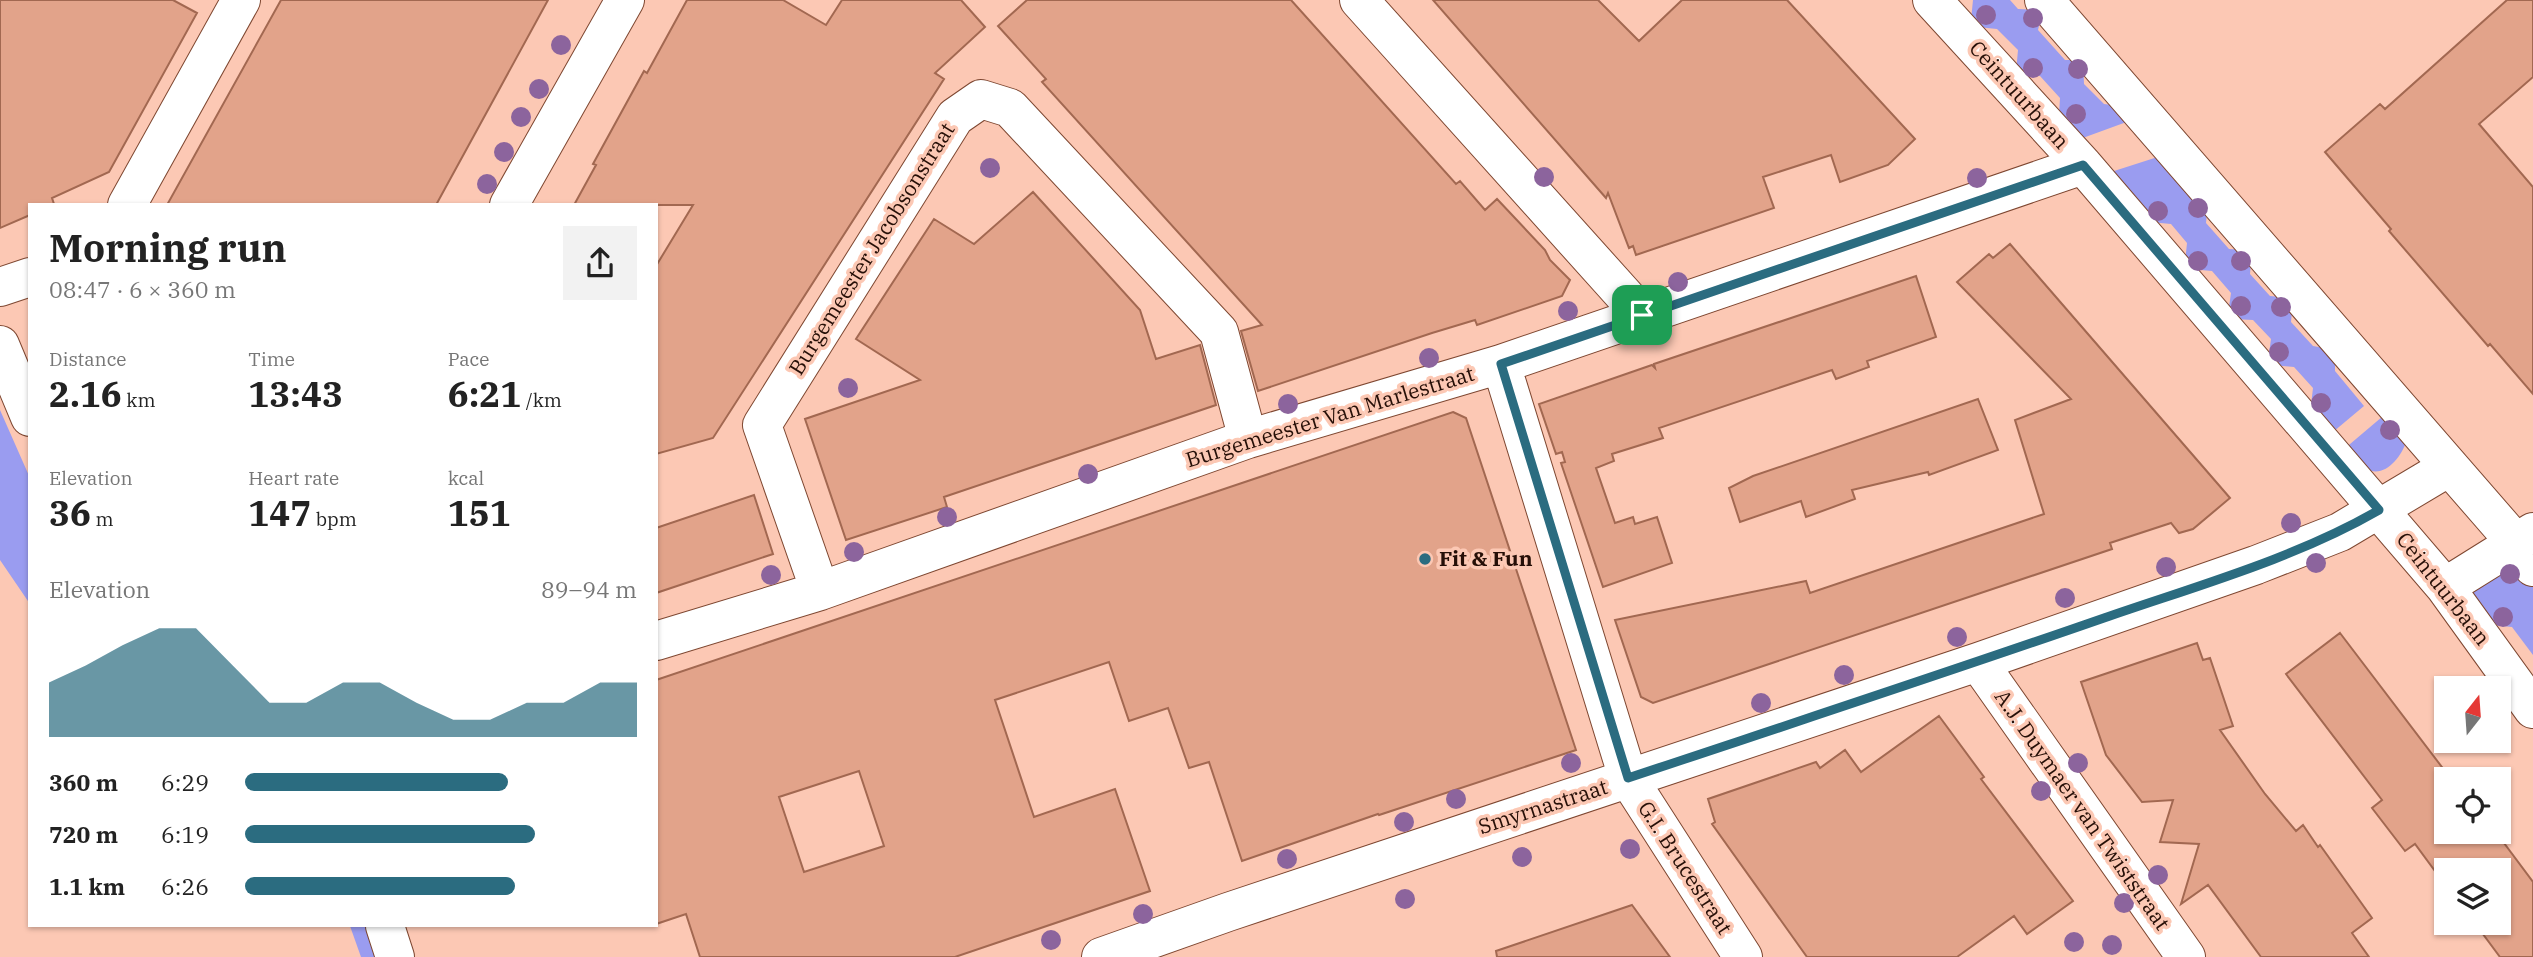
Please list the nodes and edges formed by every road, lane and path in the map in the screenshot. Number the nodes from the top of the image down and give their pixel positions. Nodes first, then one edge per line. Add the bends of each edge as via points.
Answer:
1 (241, 0) edge
2 (625, 0) edge
3 (1359, 0) edge
4 (1932, 0) edge
5 (2044, 0) edge
6 (2083, 165) junction
7 (128, 203) edge
8 (510, 203) edge
9 (28, 278) edge
10 (0, 287) edge
11 (1642, 315) junction
12 (0, 345) edge
13 (1501, 364) junction
14 (28, 412) edge
15 (1248, 439) junction
16 (2449, 467) junction
17 (2379, 510) junction
18 (2527, 547) edge
19 (2445, 587) junction
20 (820, 591) junction
21 (658, 640) edge
22 (1978, 662) junction
23 (2533, 709) edge
24 (1628, 778) junction
25 (385, 927) edge
26 (394, 957) edge
27 (1101, 957) edge
28 (1743, 957) edge
29 (2186, 957) edge

1 - 7 street
2 - 8 street
3 - 11 street
4 - 6 street, Ceintuurbaan
5 - 16 street
6 - 11 street, Burgemeester Van Marlestraat
6 - 17 street, Ceintuurbaan
9 - 10 street
11 - 13 street, Burgemeester Van Marlestraat
12 - 14 street
13 - 15 street, Burgemeester Van Marlestraat
13 - 24 street, G.I. Brucestraat
15 - 20 street, Burgemeester Van Marlestraat
15 - 20 street, Burgemeester Jacobsonstraat via 1219,332 1010,108 981,99 955,117 762,425
16 - 17 street, Smyrnastraat
16 - 18 street
17 - 19 street, Ceintuurbaan
17 - 22 street, Smyrnastraat via 2340,533 2256,565
18 - 19 street
19 - 23 street, Ceintuurbaan
20 - 21 street, Burgemeester Van Marlestraat
22 - 24 street, Smyrnastraat
22 - 29 street, A.J. Duymaer van Twiststraat
24 - 27 street, Smyrnastraat
24 - 28 street, G.I. Brucestraat
25 - 26 street

